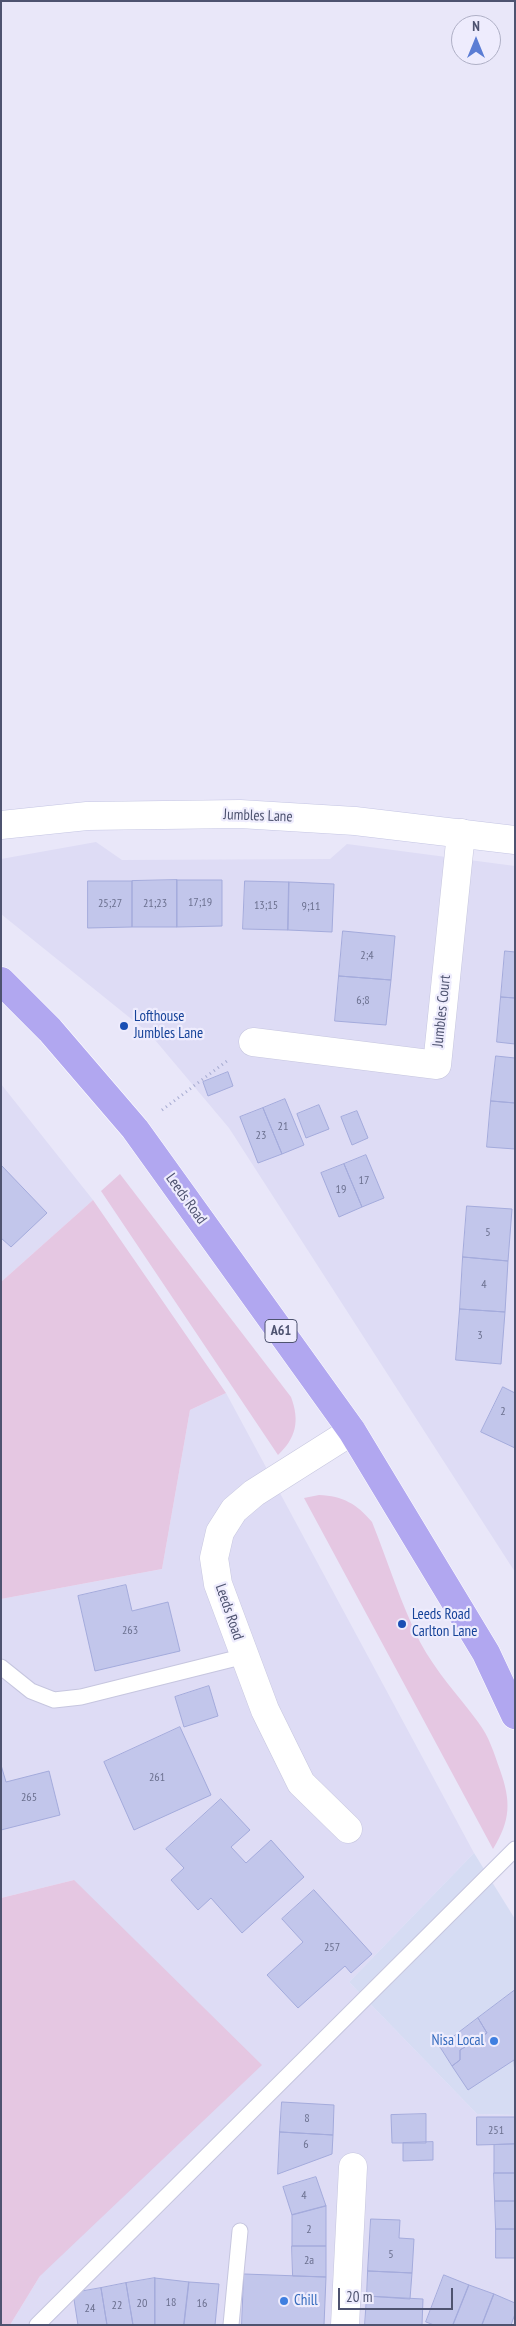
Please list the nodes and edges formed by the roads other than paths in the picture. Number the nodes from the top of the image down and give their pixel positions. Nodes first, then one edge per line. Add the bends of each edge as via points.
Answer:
1 (1, 825) edge
2 (461, 834) junction
3 (515, 840) edge
4 (1, 981) edge
5 (253, 1042) road end
6 (352, 1431) junction
7 (244, 1656) junction
8 (1, 1667) edge
9 (515, 1715) edge
10 (348, 1829) dead end
11 (515, 1849) edge
12 (353, 2167) dead end
13 (240, 2231) dead end
14 (37, 2325) edge
15 (231, 2325) edge
16 (345, 2325) edge

1 - 2 street, Jumbles Lane via 87,816 240,814 355,821
2 - 3 street, Jumbles Lane
2 - 5 street, Jumbles Court via 437,1064
4 - 6 main road, Leeds Road / A61 via 50,1030 135,1129
6 - 7 street, Leeds Road via 254,1493 234,1510 220,1532 214,1558 218,1584
6 - 9 main road, Leeds Road / A61 via 486,1653
7 - 8 lane via 82,1697 54,1700 31,1691
7 - 10 street, Leeds Road via 265,1710 301,1782
11 - 14 lane
12 - 16 street
13 - 15 lane

